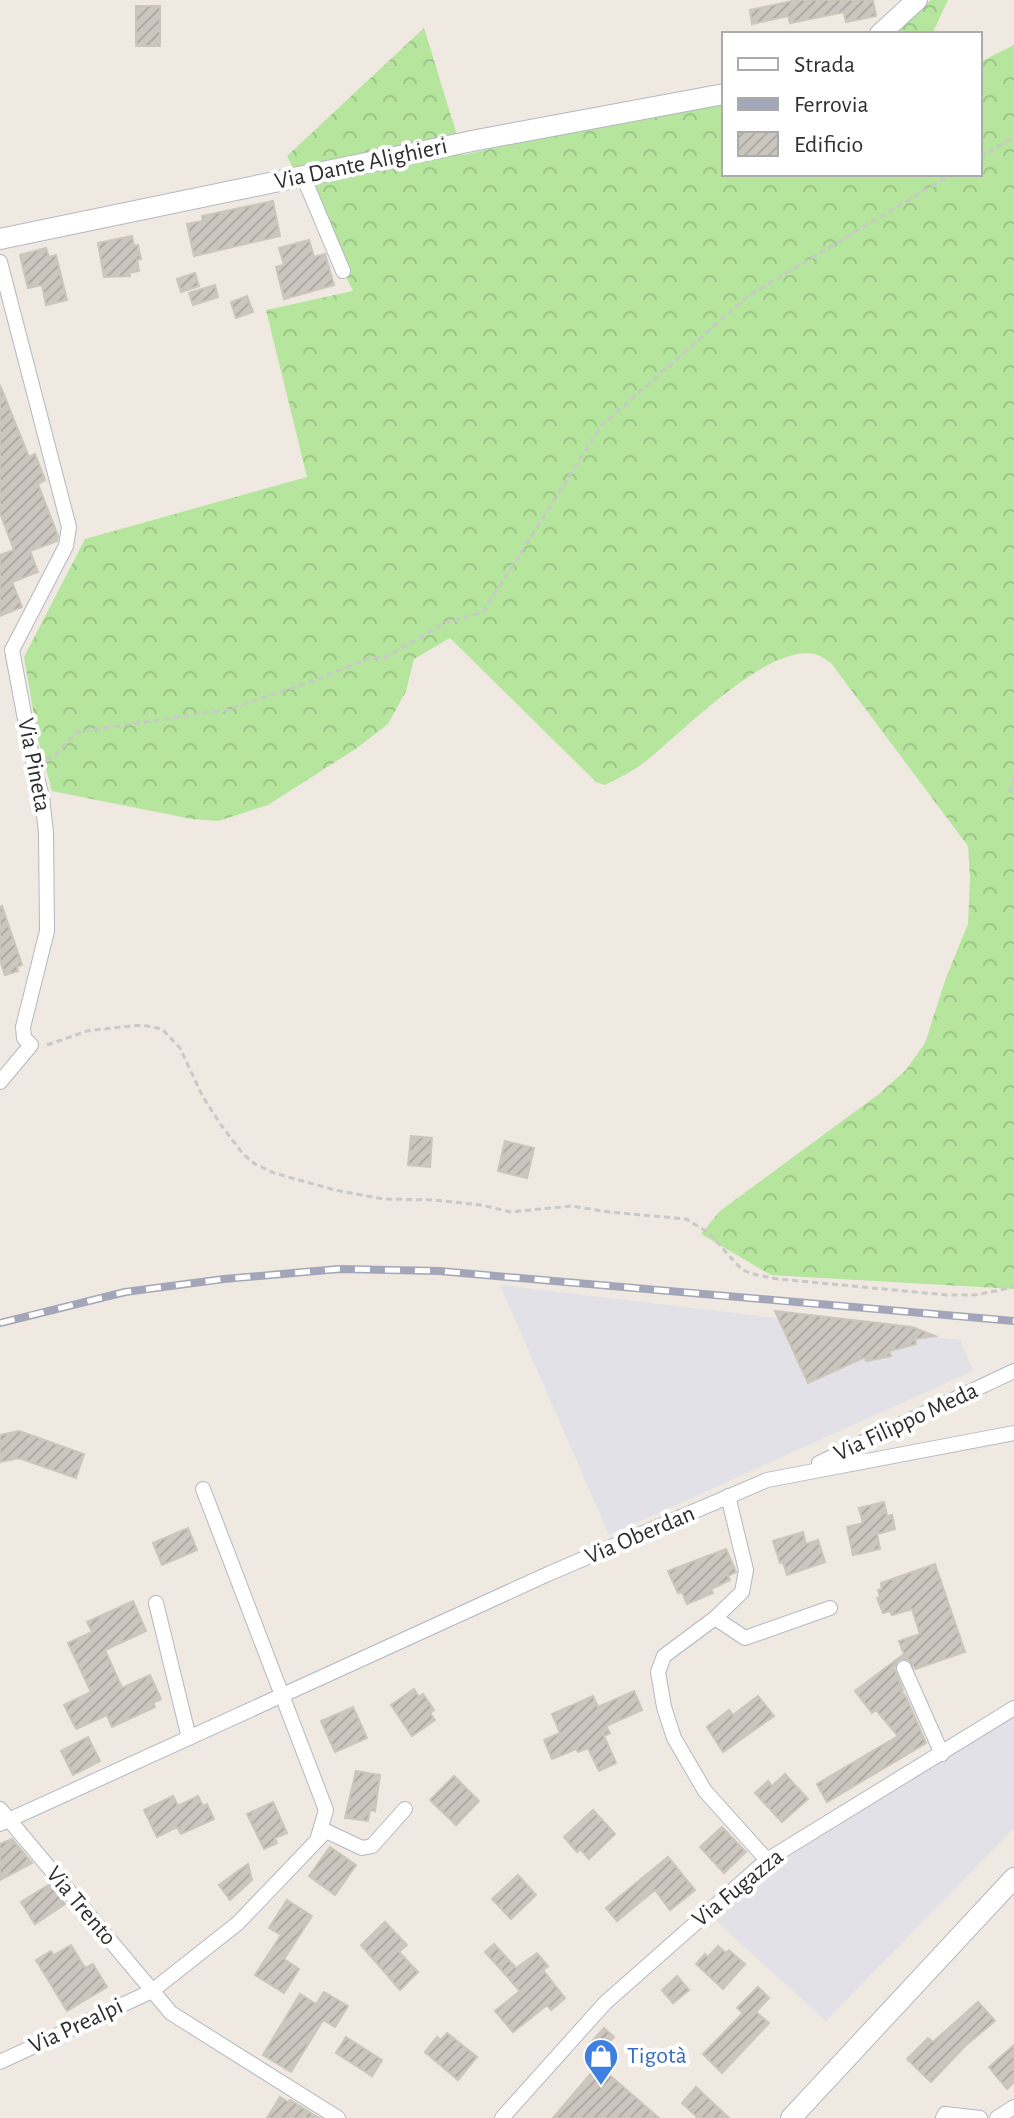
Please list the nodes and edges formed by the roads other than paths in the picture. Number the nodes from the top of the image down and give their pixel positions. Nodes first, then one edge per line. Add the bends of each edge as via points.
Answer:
1 (917, 0) edge
2 (882, 32) edge
3 (722, 94) edge
4 (303, 176) junction
5 (0, 239) edge
6 (0, 262) edge
7 (343, 271) dead end
8 (0, 1082) edge
9 (1014, 1371) edge
10 (1014, 1433) edge
11 (797, 1473) junction
12 (203, 1489) dead end
13 (728, 1496) junction
14 (156, 1603) dead end
15 (830, 1608) dead end
16 (715, 1618) junction
17 (904, 1668) dead end
18 (284, 1695) junction
19 (1014, 1708) edge
20 (189, 1738) junction
21 (942, 1754) junction
22 (405, 1809) dead end
23 (3, 1818) edge
24 (318, 1837) junction
25 (767, 1860) junction
26 (1014, 1878) edge
27 (152, 1991) junction
28 (0, 2062) edge
29 (1014, 2107) edge
30 (338, 2118) edge
31 (502, 2118) edge
32 (791, 2118) edge
33 (943, 2118) edge
34 (980, 2118) edge
35 (997, 2118) edge

1 - 2 street
3 - 4 street, Via Dante Alighieri
4 - 5 street, Via Dante Alighieri
4 - 7 street
6 - 8 street, Via Pineta via 69,527 66,546 12,650 42,797 47,931 23,1027 31,1045
9 - 11 street, Via Filippo Meda
10 - 11 street, Via Oberdan
11 - 13 street, Via Oberdan
12 - 18 street
13 - 16 street via 746,1570 742,1592
13 - 18 street, Via Oberdan
14 - 20 street
15 - 16 street via 745,1638
16 - 25 street via 664,1656 658,1672 664,1707 674,1738 705,1791
17 - 21 street
18 - 20 street, Via Oberdan
18 - 24 street via 326,1810
19 - 21 street, Via Fugazza
20 - 23 street, Via Oberdan
21 - 25 street, Via Fugazza
22 - 24 street via 372,1846 362,1848 326,1831
23 - 27 street, Via Trento
24 - 27 street, Via Prealpi via 238,1923
25 - 31 street, Via Fugazza via 605,2003
26 - 32 street
27 - 28 street, Via Prealpi
27 - 30 street, Via Trento via 171,2013
29 - 35 street
33 - 34 street

